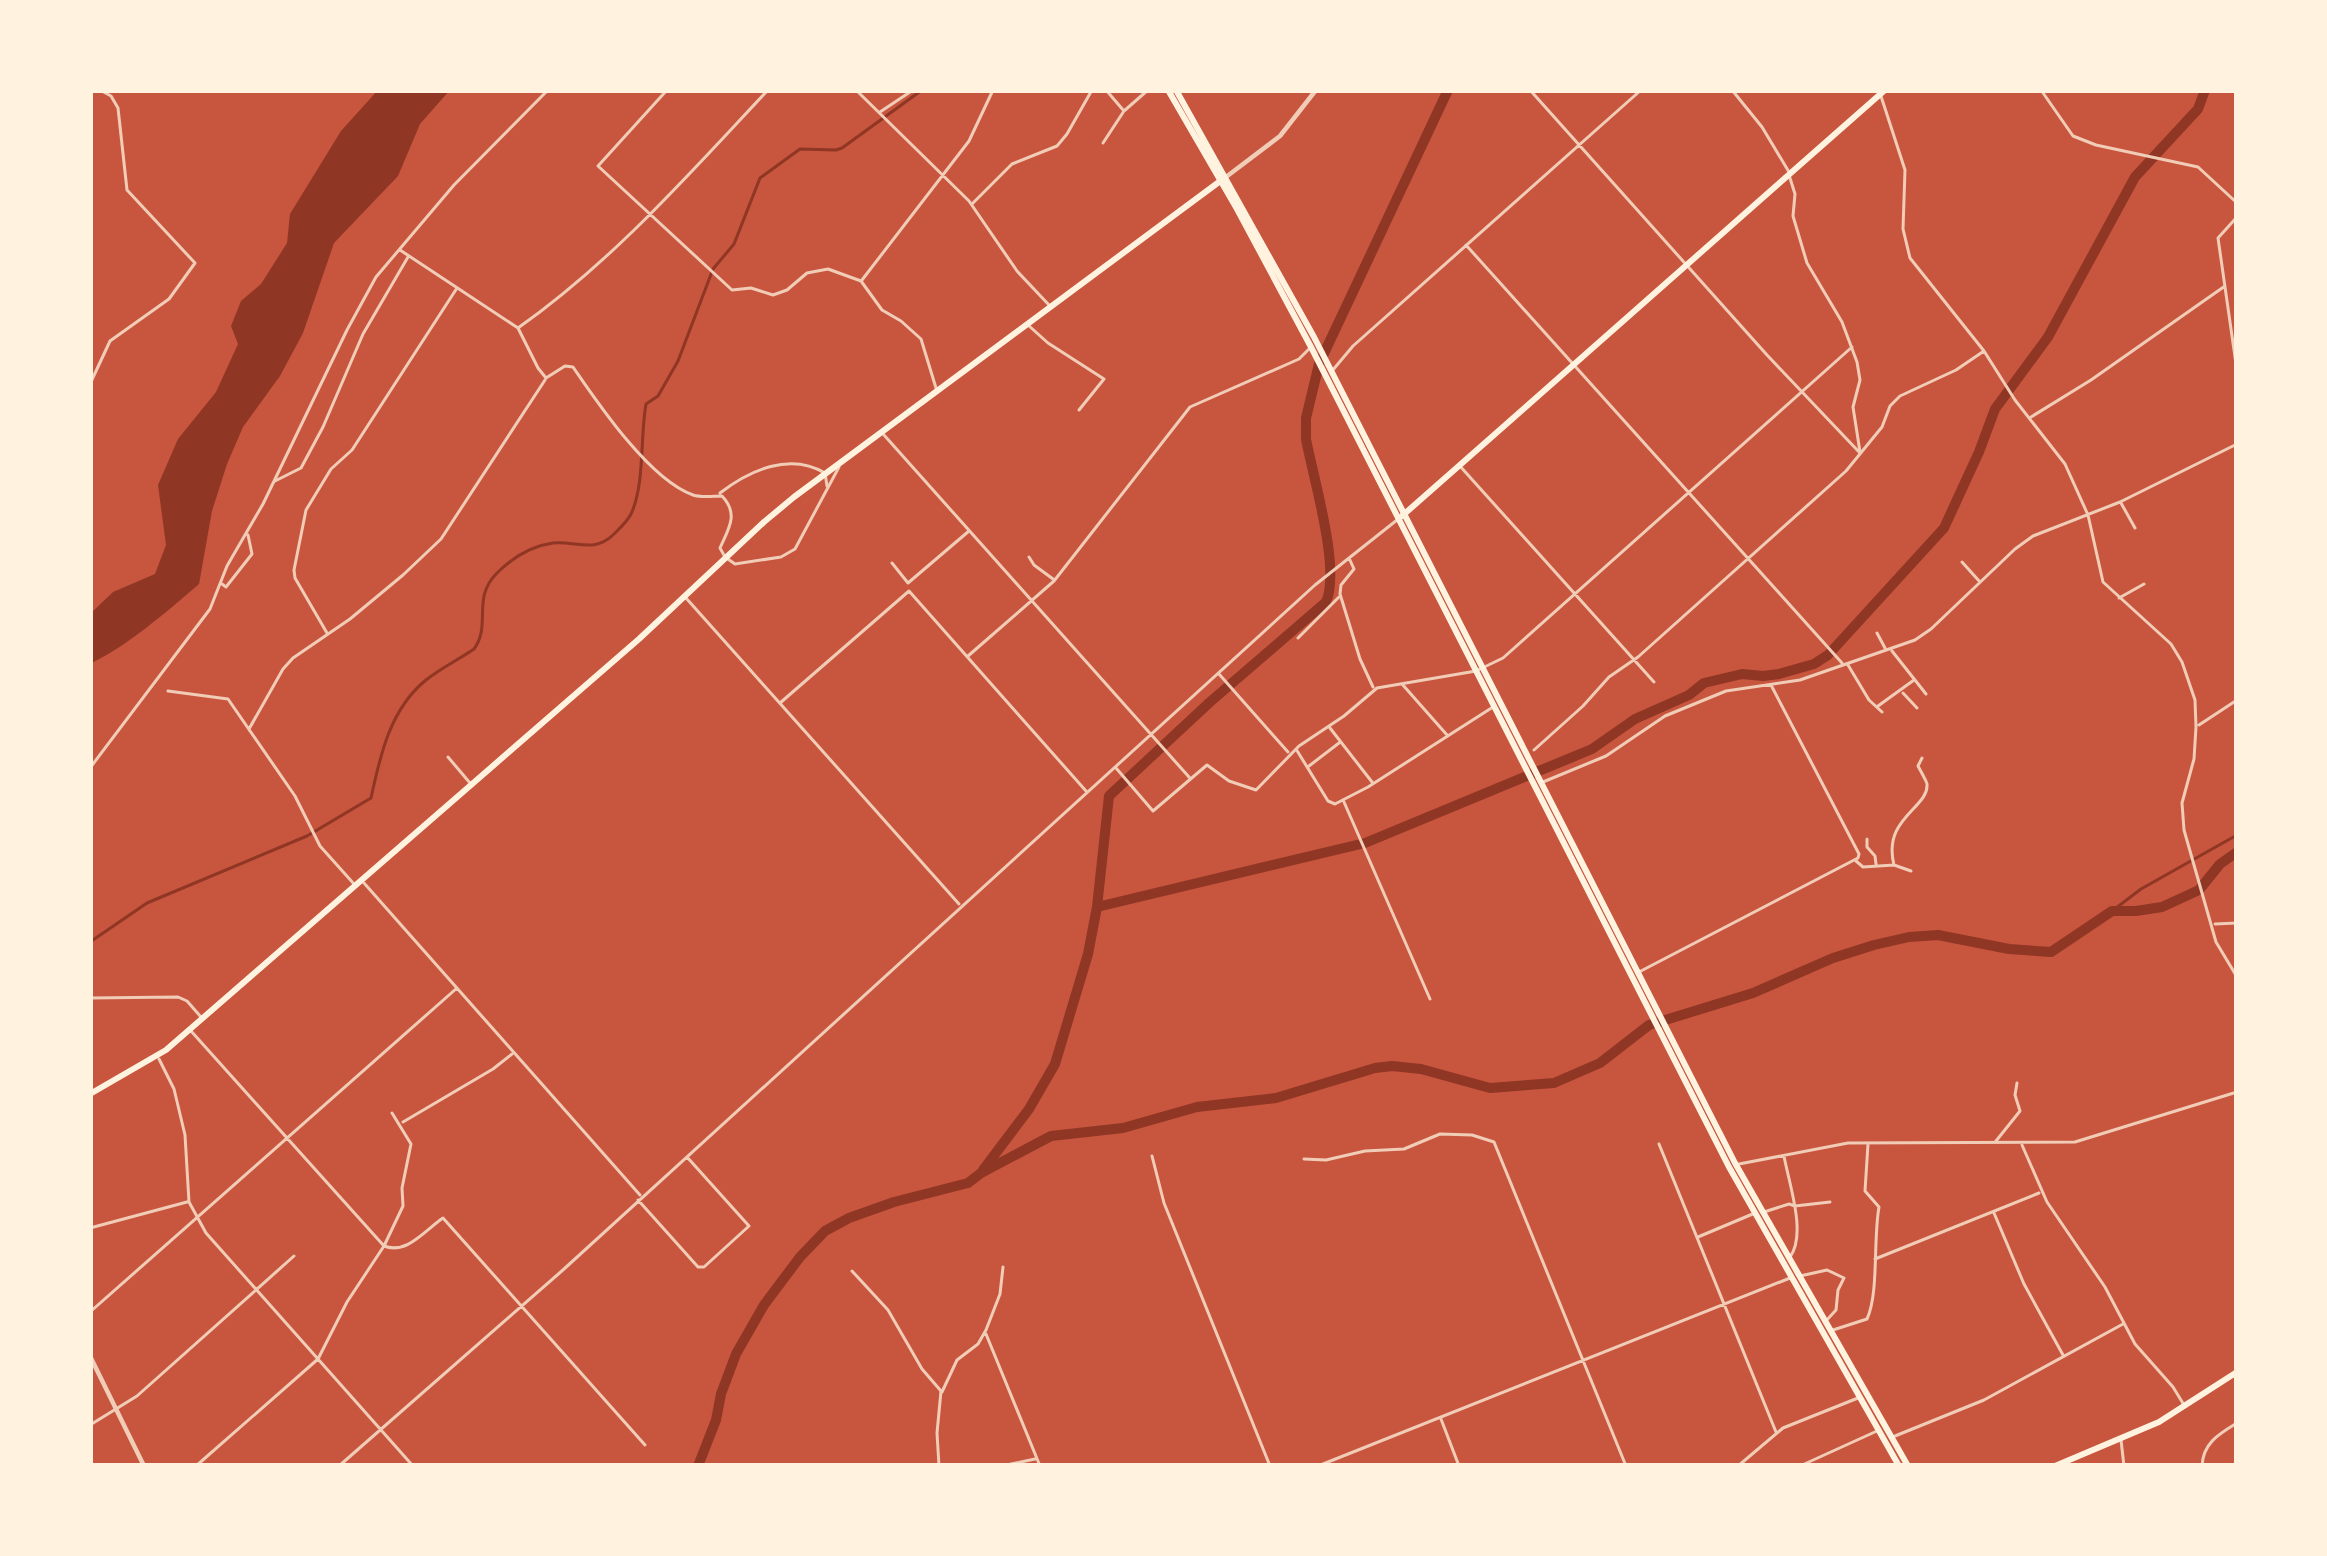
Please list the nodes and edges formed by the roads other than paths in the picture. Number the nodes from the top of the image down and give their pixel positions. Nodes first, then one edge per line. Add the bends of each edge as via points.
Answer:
1 (100, 90) edge
2 (548, 90) edge
3 (667, 90) edge
4 (768, 90) edge
5 (856, 90) edge
6 (913, 90) edge
7 (993, 90) edge
8 (1092, 90) edge
9 (1106, 90) edge
10 (1148, 90) edge
11 (1172, 90) edge
12 (1316, 90) edge
13 (1530, 90) edge
14 (1640, 90) edge
15 (1732, 90) edge
16 (2042, 90) edge
17 (1882, 92) edge
18 (1124, 110) junction
19 (879, 113) junction
20 (1103, 143) dead end
21 (1579, 145) junction
22 (941, 175) junction
23 (1790, 175) junction
24 (1223, 179) junction
25 (971, 203) junction
26 (2237, 203) edge
27 (650, 216) junction
28 (2237, 217) edge
29 (1466, 245) junction
30 (398, 249) junction
31 (408, 256) junction
32 (1688, 264) junction
33 (861, 281) junction
34 (2225, 286) junction
35 (458, 288) junction
36 (1051, 306) junction
37 (1027, 324) junction
38 (518, 328) junction
39 (1315, 346) junction
40 (1852, 347) junction
41 (1984, 351) junction
42 (1575, 364) junction
43 (2237, 371) edge
44 (1328, 372) junction
45 (546, 378) junction
46 (90, 384) edge
47 (937, 391) junction
48 (1801, 392) junction
49 (1079, 410) dead end
50 (2029, 418) junction
51 (882, 432) junction
52 (2237, 444) edge
53 (1860, 454) junction
54 (842, 461) junction
55 (1459, 465) junction
56 (825, 473) junction
57 (274, 481) junction
58 (827, 485) junction
59 (1688, 491) junction
60 (718, 494) junction
61 (2120, 502) junction
62 (2088, 515) junction
63 (1401, 518) junction
64 (2135, 528) dead end
65 (969, 531) junction
66 (247, 532) junction
67 (1348, 556) junction
68 (725, 557) junction
69 (1029, 557) dead end
70 (1747, 557) junction
71 (1962, 562) dead end
72 (892, 563) dead end
73 (1054, 580) junction
74 (1980, 582) junction
75 (220, 583) junction
76 (908, 583) junction
77 (2144, 584) dead end
78 (909, 591) junction
79 (1575, 593) junction
80 (685, 596) junction
81 (1341, 596) junction
82 (2119, 598) junction
83 (1031, 601) junction
84 (1877, 633) dead end
85 (328, 635) junction
86 (1298, 638) dead end
87 (1889, 650) junction
88 (968, 656) junction
89 (1633, 659) junction
90 (1845, 664) junction
91 (1480, 669) junction
92 (1218, 672) junction
93 (1915, 680) junction
94 (1654, 682) dead end
95 (1401, 683) junction
96 (1771, 684) junction
97 (1374, 690) junction
98 (168, 691) dead end
99 (1901, 691) junction
100 (1927, 694) dead end
101 (2237, 700) edge
102 (780, 703) junction
103 (1495, 706) junction
104 (1917, 708) dead end
105 (1329, 726) junction
106 (2196, 727) junction
107 (249, 729) junction
108 (1151, 734) junction
109 (1447, 735) junction
110 (1341, 742) junction
111 (1296, 749) junction
112 (1291, 754) junction
113 (1528, 755) junction
114 (448, 758) dead end
115 (1922, 758) dead end
116 (1309, 766) junction
117 (1115, 767) junction
118 (90, 768) edge
119 (1190, 778) junction
120 (1538, 783) junction
121 (472, 784) junction
122 (1373, 784) junction
123 (1087, 792) junction
124 (1343, 800) junction
125 (1867, 839) dead end
126 (1855, 859) junction
127 (1894, 865) junction
128 (1876, 866) junction
129 (1911, 871) dead end
130 (359, 883) junction
131 (960, 906) junction
132 (2237, 923) edge
133 (2211, 925) junction
134 (1638, 972) junction
135 (2237, 977) edge
136 (457, 988) junction
137 (90, 998) edge
138 (1430, 999) dead end
139 (1650, 1004) junction
140 (202, 1018) junction
141 (190, 1029) junction
142 (514, 1053) junction
143 (157, 1056) junction
144 (2017, 1083) dead end
145 (2237, 1092) edge
146 (90, 1094) edge
147 (392, 1113) dead end
148 (400, 1124) junction
149 (287, 1137) junction
150 (1868, 1143) junction
151 (1996, 1143) junction
152 (2021, 1143) junction
153 (1659, 1144) dead end
154 (1784, 1154) junction
155 (686, 1156) junction
156 (1152, 1156) dead end
157 (1304, 1159) dead end
158 (1732, 1166) junction
159 (2042, 1191) junction
160 (639, 1198) junction
161 (189, 1202) junction
162 (1830, 1202) dead end
163 (1793, 1205) junction
164 (1993, 1211) junction
165 (1759, 1213) junction
166 (198, 1219) junction
167 (90, 1228) edge
168 (1697, 1238) junction
169 (384, 1246) junction
170 (294, 1256) dead end
171 (1789, 1258) junction
172 (1874, 1260) junction
173 (1004, 1267) dead end
174 (852, 1270) dead end
175 (1795, 1276) junction
176 (256, 1289) junction
177 (1723, 1304) junction
178 (521, 1306) junction
179 (90, 1312) edge
180 (1825, 1322) junction
181 (2124, 1322) junction
182 (1830, 1331) junction
183 (985, 1333) junction
184 (90, 1356) edge
185 (2064, 1358) junction
186 (318, 1359) junction
187 (1583, 1360) junction
188 (2237, 1372) edge
189 (941, 1393) junction
190 (1860, 1398) junction
191 (2185, 1406) junction
192 (116, 1409) junction
193 (1440, 1418) junction
194 (2237, 1423) edge
195 (90, 1425) edge
196 (380, 1430) junction
197 (1879, 1431) junction
198 (1776, 1432) junction
199 (1891, 1437) junction
200 (2120, 1438) junction
201 (645, 1445) dead end
202 (1037, 1459) junction
203 (2071, 1463) edge
204 (144, 1466) edge
205 (196, 1466) edge
206 (339, 1466) edge
207 (413, 1466) edge
208 (939, 1466) edge
209 (1002, 1466) edge
210 (1040, 1466) edge
211 (1270, 1466) edge
212 (1318, 1466) edge
213 (1459, 1466) edge
214 (1626, 1466) edge
215 (1738, 1466) edge
216 (1799, 1466) edge
217 (1899, 1466) edge
218 (1908, 1466) edge
219 (2055, 1466) edge
220 (2124, 1466) edge
221 (2202, 1466) edge

1 - 46 street via 120,116 127,190 194,263 169,299 110,341
2 - 30 street
3 - 27 street via 598,164
4 - 27 street
5 - 19 street
6 - 19 street
7 - 22 street
8 - 25 street via 1060,143 1012,164
9 - 18 street
10 - 18 street
11 - 24 main road
12 - 24 street via 1280,136
13 - 21 street
14 - 21 street
15 - 23 street
16 - 26 street via 2073,136 2198,167
17 - 23 main road
17 - 41 street via 1906,170 1906,249
18 - 20 street
19 - 22 street
21 - 29 street
21 - 32 street
22 - 25 street
22 - 33 street
23 - 32 main road
23 - 40 street via 1792,216 1811,275
24 - 36 main road
24 - 39 main road
25 - 36 street
27 - 33 street via 732,290 773,295 829,269
27 - 38 street
28 - 34 street via 2218,238
29 - 42 street
29 - 44 street
30 - 31 street
30 - 57 street via 355,314
31 - 35 street
31 - 57 street via 302,468
32 - 42 main road
32 - 48 street
33 - 47 street via 882,310 921,339
34 - 43 street
34 - 50 street
35 - 38 street
35 - 85 street via 306,510 294,575
36 - 37 main road
37 - 47 main road
37 - 49 street via 1104,379
38 - 45 street
39 - 44 main road
39 - 73 street via 1190,407
40 - 48 street
40 - 53 street
41 - 50 street
41 - 53 street via 1900,396
42 - 55 main road
42 - 59 street
44 - 63 main road
45 - 60 street via 571,365 645,460 690,494
45 - 85 street via 441,538
47 - 51 main road
48 - 53 street
48 - 59 street
50 - 62 street via 2065,464
51 - 54 main road
51 - 65 street
52 - 61 street
53 - 70 street
54 - 56 main road
54 - 58 street
55 - 63 main road
55 - 79 street
56 - 58 street
56 - 60 street via 780,464
56 - 68 main road
57 - 66 street
58 - 68 street via 790,553 735,564
59 - 70 street
59 - 79 street
60 - 68 street via 732,508 720,548
61 - 62 street
61 - 64 street
62 - 74 street via 2033,536
62 - 82 street via 2101,577
63 - 67 street
63 - 91 main road
65 - 76 street
65 - 83 street
66 - 75 street
66 - 75 street via 252,554 226,587
67 - 81 street via 1354,569
67 - 92 street
68 - 80 main road
69 - 73 street
70 - 89 street
70 - 90 street
71 - 74 street
72 - 76 street
73 - 83 street
74 - 87 street via 1925,634
75 - 118 street via 207,614
76 - 78 street
77 - 82 street
78 - 88 street
78 - 102 street
79 - 89 street
79 - 91 street via 1508,655
80 - 102 street
80 - 121 main road
81 - 86 street
81 - 97 street
82 - 106 street via 2177,651
83 - 88 street
83 - 108 street
84 - 87 street
85 - 107 street via 283,669
87 - 90 street
87 - 93 street
88 - 123 street
89 - 94 street
89 - 113 street
90 - 96 street
90 - 99 street via 1879,710
91 - 95 street
91 - 103 main road
91 - 113 main road
92 - 108 street
92 - 112 street
93 - 99 street
93 - 100 street
95 - 97 street
95 - 109 street
96 - 120 street via 1672,713 1606,756
96 - 126 street
97 - 105 street
98 - 107 street via 226,697
99 - 104 street
101 - 106 street
102 - 131 street
103 - 109 street
103 - 113 main road
105 - 110 street
105 - 111 street
106 - 133 street via 2183,830
107 - 130 street via 320,846
108 - 117 street
108 - 119 street
109 - 122 street
110 - 116 street
110 - 122 street
111 - 112 street
111 - 116 street
112 - 119 street via 1256,790 1211,766
113 - 120 main road
114 - 121 street
115 - 127 street via 1926,790 1893,834
116 - 124 street via 1330,803
117 - 119 street via 1153,811
117 - 123 street
120 - 134 main road
120 - 139 main road
121 - 130 main road
122 - 124 street
123 - 131 street
124 - 138 street
125 - 128 street
126 - 128 street
126 - 134 street
127 - 128 street
127 - 129 street
130 - 136 street
130 - 140 main road
131 - 155 street
132 - 133 street
133 - 135 street
134 - 139 main road
136 - 142 street
136 - 149 street
137 - 140 street via 175,997
139 - 158 main road
140 - 141 main road
141 - 143 main road
141 - 149 street
142 - 148 street
142 - 160 street
143 - 146 main road
143 - 161 street via 185,1135
144 - 151 street via 2020,1111
145 - 152 street via 2075,1142
147 - 148 street
148 - 169 street via 411,1149 403,1207
149 - 166 street
149 - 169 street
150 - 151 street
150 - 154 street
150 - 172 street via 1865,1190 1879,1207
151 - 152 street
152 - 159 street
153 - 168 street
154 - 158 street
154 - 163 street
155 - 160 street
155 - 160 street via 748,1226 704,1267
156 - 211 street
157 - 187 street via 1404,1149 1440,1134 1494,1142
158 - 165 main road
159 - 164 street
159 - 181 street
160 - 178 street
161 - 166 street
161 - 167 street
162 - 163 street
163 - 165 street
163 - 171 street via 1798,1239
164 - 172 street
164 - 185 street
165 - 168 street
165 - 171 main road
165 - 175 main road
166 - 176 street
166 - 179 street
168 - 177 street
169 - 178 street via 404,1247 443,1218
169 - 186 street
170 - 176 street
171 - 175 main road
172 - 182 street via 1869,1317
173 - 183 street
174 - 189 street
175 - 177 street
175 - 180 main road
175 - 180 street via 1827,1270 1844,1278
175 - 190 main road
176 - 186 street
176 - 192 street
177 - 187 street
177 - 198 street
178 - 196 street
178 - 201 street
180 - 182 main road
181 - 185 street
181 - 191 street
182 - 199 main road
183 - 189 street
183 - 202 street
184 - 192 street
185 - 199 street
186 - 196 street
186 - 205 street
187 - 193 street
187 - 214 street
188 - 191 main road
189 - 208 street
190 - 197 main road
190 - 198 street
191 - 200 main road
192 - 195 street
192 - 204 street
193 - 212 street
193 - 213 street
194 - 221 street via 2212,1440
196 - 206 street
196 - 207 street
197 - 216 street
197 - 217 main road
198 - 215 street
199 - 218 main road
200 - 203 main road
200 - 220 street
202 - 209 street
202 - 210 street
203 - 219 main road

